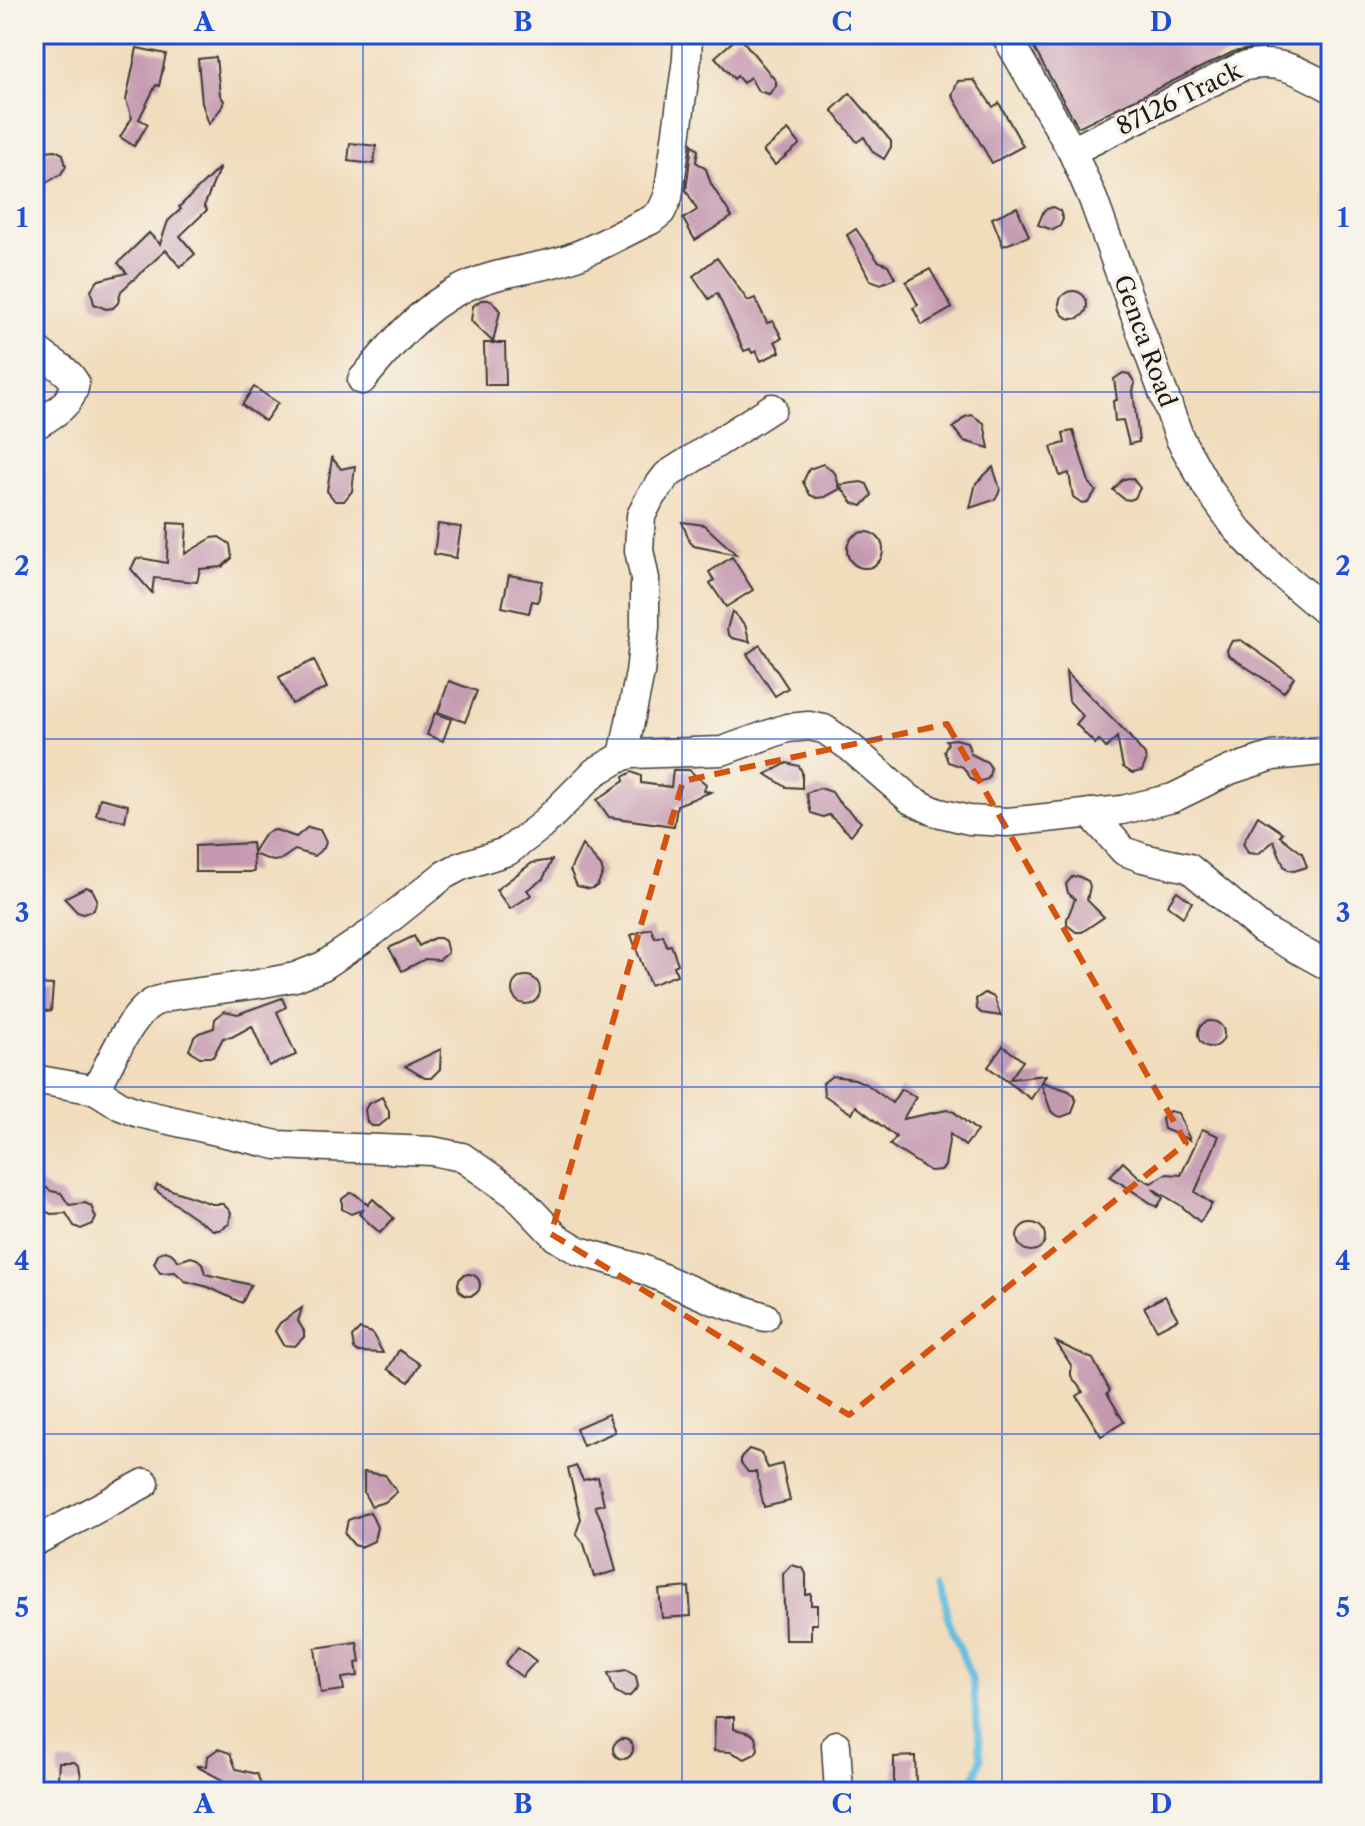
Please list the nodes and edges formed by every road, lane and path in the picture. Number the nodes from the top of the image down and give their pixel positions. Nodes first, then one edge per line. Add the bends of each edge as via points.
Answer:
1 (688, 34) edge
2 (1005, 34) edge
3 (1331, 88) edge
4 (1072, 151) junction
5 (34, 347) edge
6 (362, 380) dead end
7 (772, 408) dead end
8 (34, 426) edge
9 (1331, 616) edge
10 (1331, 750) edge
11 (623, 756) junction
12 (1090, 813) junction
13 (1330, 967) edge
14 (34, 1079) edge
15 (96, 1090) junction
16 (765, 1317) dead end
17 (145, 1483) dead end
18 (34, 1542) edge
19 (836, 1745) dead end
20 (839, 1792) edge

1 - 6 street via 668,197 661,212 566,259 459,289 399,335
2 - 4 street, Genca Road
3 - 4 street, 87126 Track via 1287,66 1262,62 1241,67
4 - 9 street, Genca Road via 1180,439 1237,529
5 - 8 street via 75,383 68,401
7 - 11 street via 667,475 641,516 645,627
10 - 12 street via 1273,756 1173,798
11 - 12 street via 722,751 787,728 809,726 824,729 911,800 936,812 1008,822
11 - 15 street via 595,772 508,851 444,875 323,966 295,977 170,996 151,1004 139,1015
12 - 13 street via 1124,851 1189,868 1263,930
14 - 15 street
15 - 16 street via 139,1113 255,1142 462,1157 515,1194 556,1237 579,1251 642,1269
17 - 18 street
19 - 20 street

